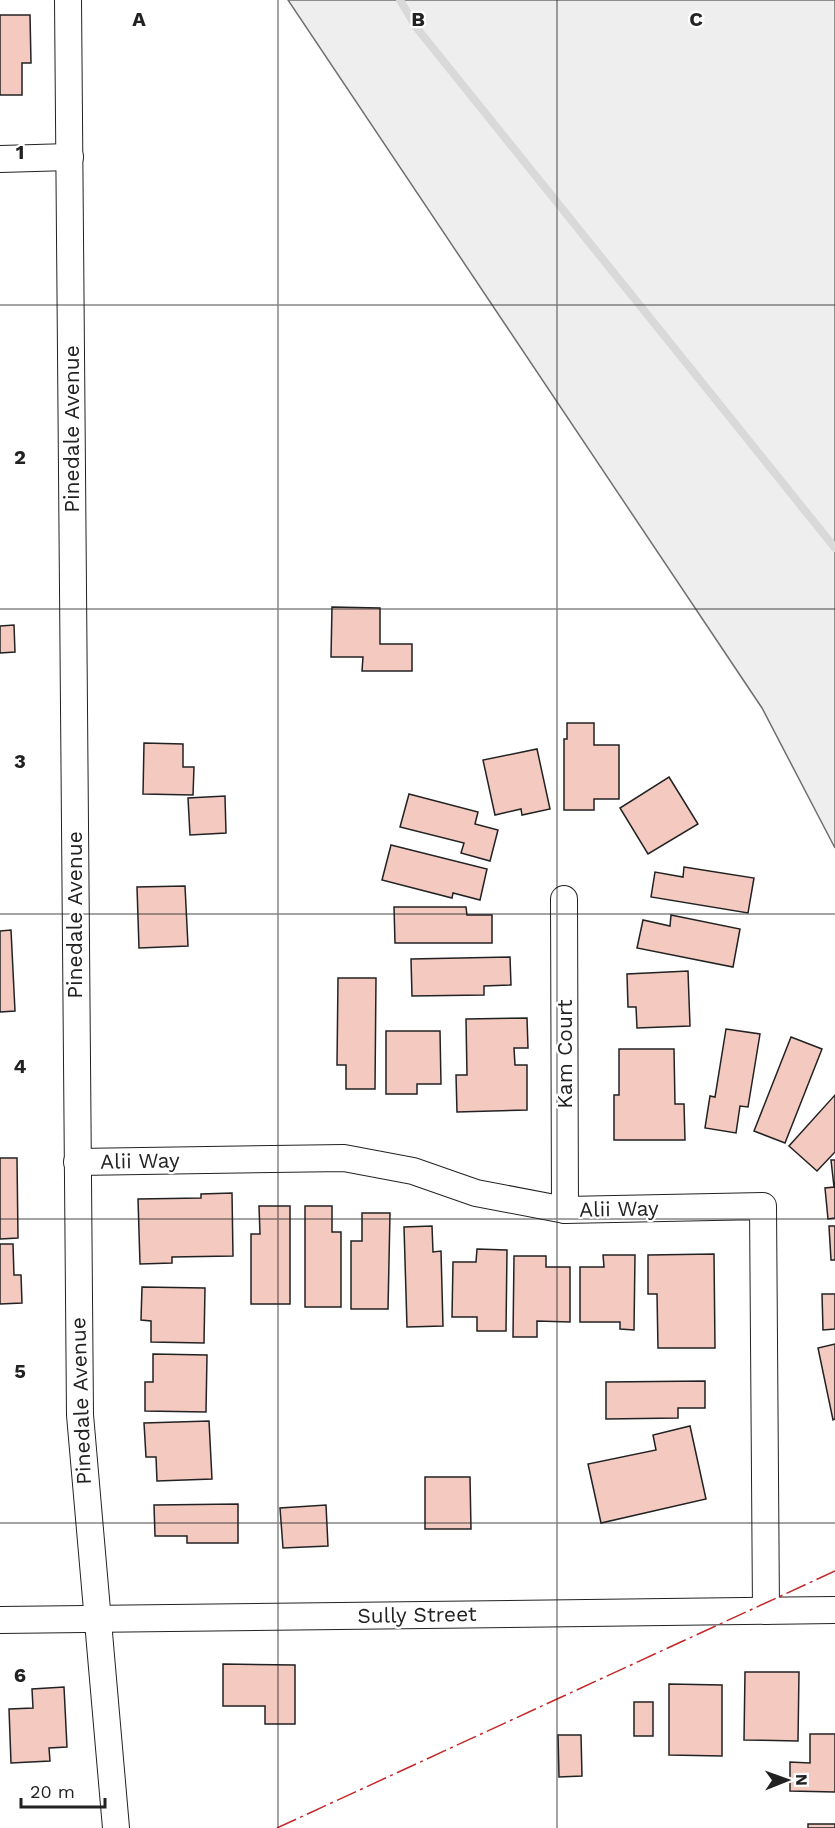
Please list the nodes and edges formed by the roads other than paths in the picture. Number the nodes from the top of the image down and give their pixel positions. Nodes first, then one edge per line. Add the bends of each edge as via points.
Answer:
1 (68, 0) edge
2 (70, 158) junction
3 (0, 159) edge
4 (564, 899) dead end
5 (76, 1162) junction
6 (566, 1210) junction
7 (835, 1610) edge
8 (766, 1611) junction
9 (97, 1618) junction
10 (0, 1620) edge
11 (116, 1828) edge

1 - 2 street, Pinedale Avenue
2 - 3 street
2 - 5 street, Pinedale Avenue
4 - 6 street, Kam Court
5 - 6 street, Alii Way via 344,1158 413,1171 476,1193
5 - 9 street, Pinedale Avenue via 80,1415
6 - 8 street, Alii Way via 763,1206
7 - 8 street, Sully Street
8 - 9 street, Sully Street
9 - 10 street, Sully Street
9 - 11 street, Pinedale Avenue

